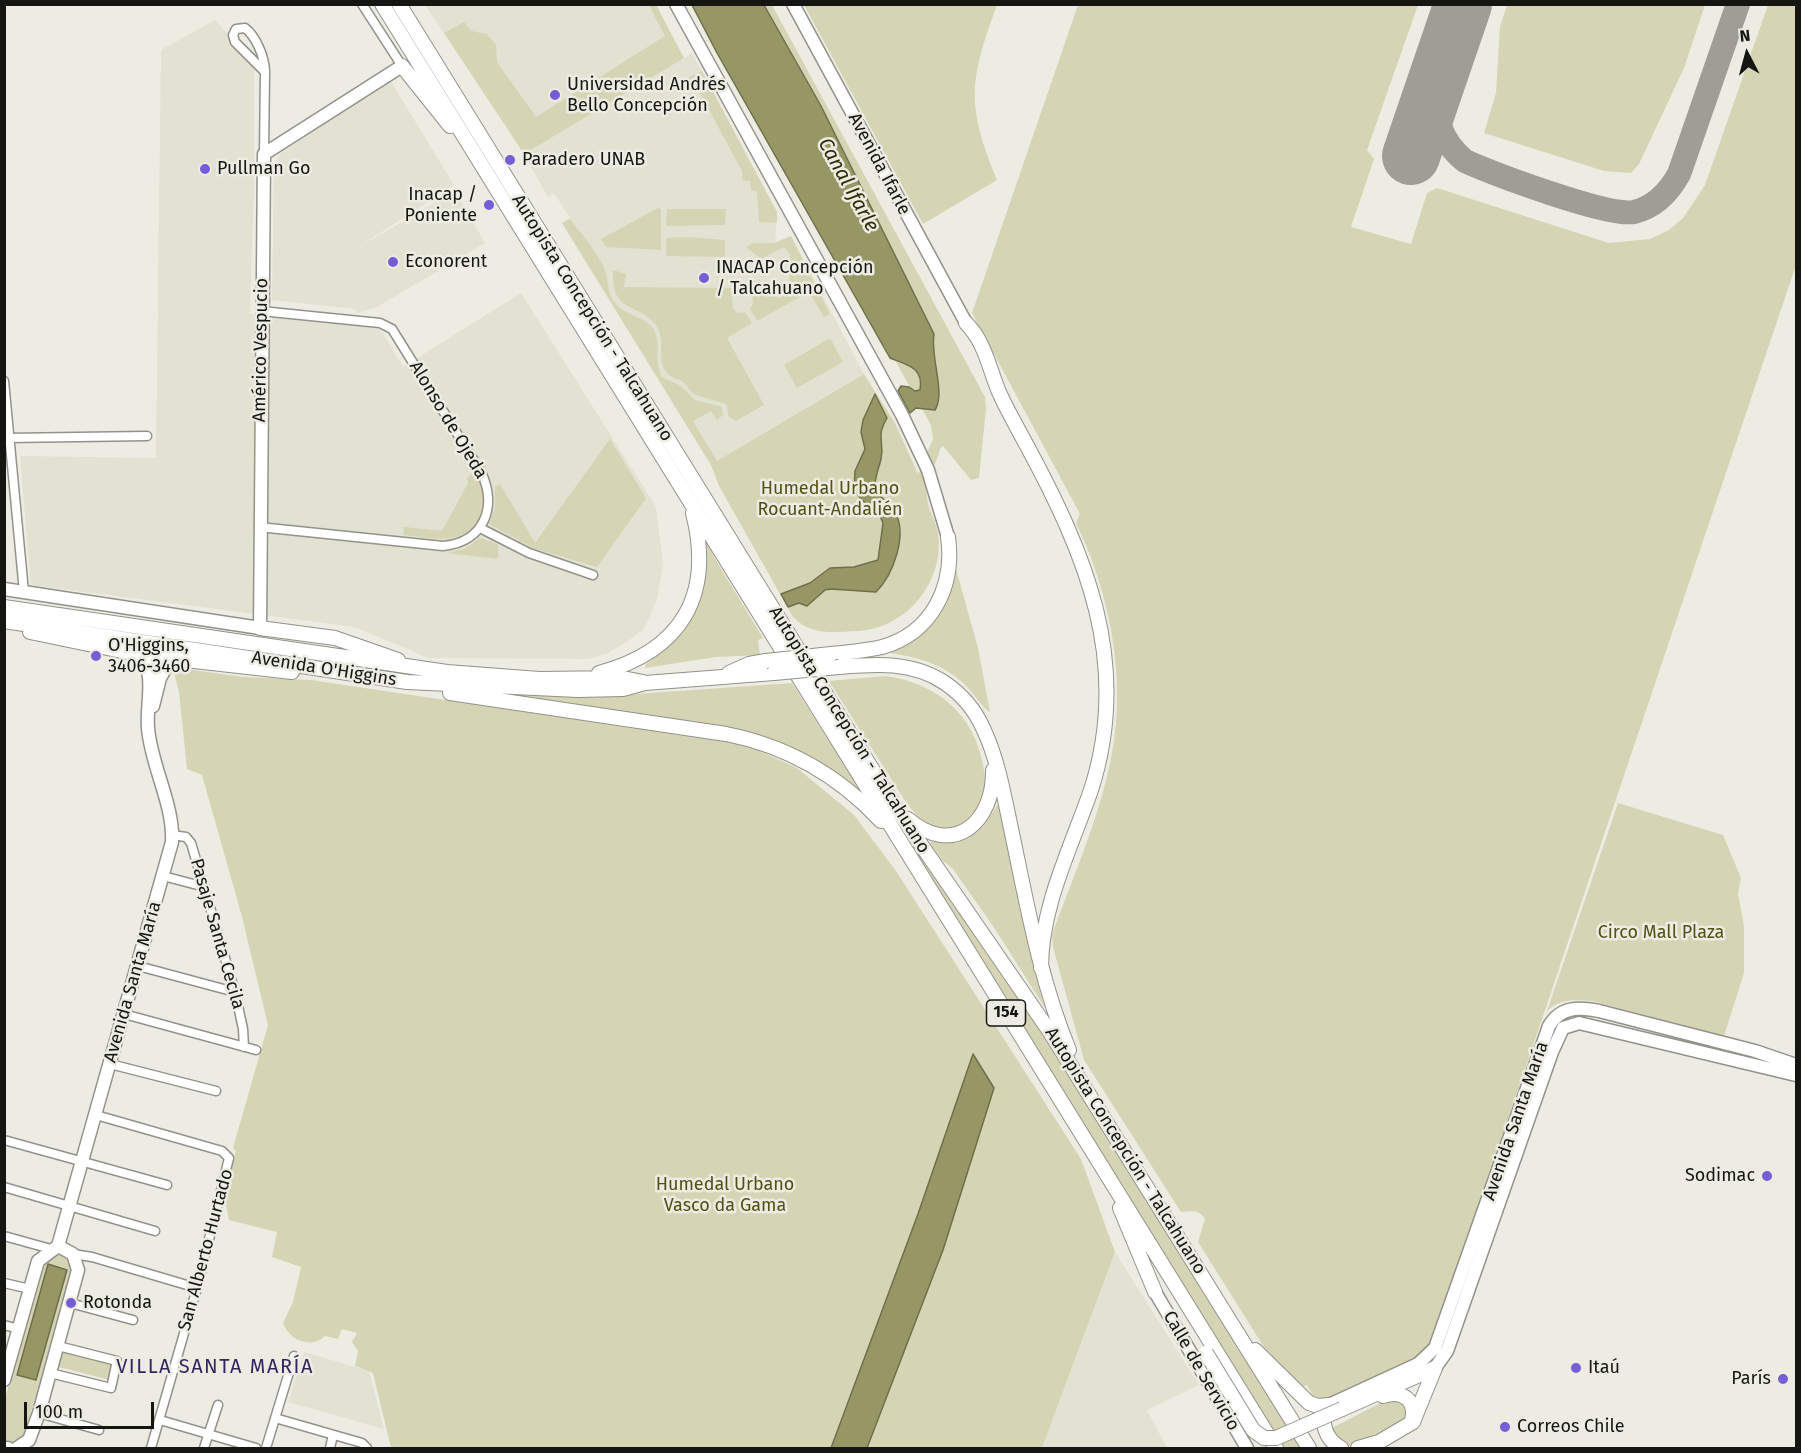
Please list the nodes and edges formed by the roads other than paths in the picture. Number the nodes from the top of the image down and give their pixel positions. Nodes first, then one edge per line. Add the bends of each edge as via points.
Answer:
1 (362, 4) edge
2 (382, 4) edge
3 (399, 4) edge
4 (676, 4) edge
5 (793, 4) edge
6 (402, 66) junction
7 (266, 72) junction
8 (472, 149) junction
9 (264, 154) junction
10 (261, 311) junction
11 (966, 323) joint
12 (4, 381) edge
13 (147, 436) dead end
14 (7, 438) edge
15 (687, 497) junction
16 (259, 527) junction
17 (480, 528) junction
18 (948, 537) joint
19 (593, 575) dead end
20 (4, 590) edge
21 (24, 592) junction
22 (4, 607) edge
23 (4, 622) edge
24 (260, 628) junction
25 (141, 655) junction
26 (171, 659) junction
27 (770, 667) junction
28 (422, 669) junction
29 (330, 670) junction
30 (573, 679) junction
31 (407, 682) junction
32 (645, 683) junction
33 (149, 715) junction
34 (991, 750) junction
35 (898, 811) junction
36 (172, 835) junction
37 (902, 844) junction
38 (164, 876) junction
39 (205, 887) junction
40 (138, 966) junction
41 (1041, 968) junction
42 (236, 992) junction
43 (124, 1014) junction
44 (244, 1047) junction
45 (256, 1050) dead end
46 (110, 1064) junction
47 (1797, 1065) edge
48 (1797, 1075) edge
49 (1081, 1080) junction
50 (216, 1091) dead end
51 (96, 1115) junction
52 (4, 1140) edge
53 (82, 1163) junction
54 (1110, 1181) junction
55 (167, 1185) dead end
56 (4, 1187) edge
57 (70, 1206) junction
58 (155, 1231) dead end
59 (1143, 1234) junction
60 (4, 1236) edge
61 (55, 1248) junction
62 (73, 1254) junction
63 (4, 1283) edge
64 (197, 1288) junction
65 (30, 1289) junction
66 (1155, 1292) joint
67 (70, 1303) junction
68 (133, 1320) dead end
69 (1232, 1321) junction
70 (4, 1325) edge
71 (20, 1329) junction
72 (58, 1346) junction
73 (294, 1356) dead end
74 (7, 1358) edge
75 (1435, 1368) junction
76 (50, 1373) junction
77 (4, 1380) edge
78 (218, 1405) dead end
79 (1338, 1409) junction
80 (39, 1413) junction
81 (275, 1418) junction
82 (160, 1420) junction
83 (1410, 1424) junction
84 (99, 1430) dead end
85 (208, 1435) junction
86 (333, 1435) junction
87 (1376, 1445) edge
88 (21, 1448) edge
89 (269, 1448) edge
90 (151, 1449) edge
91 (204, 1449) edge
92 (256, 1449) edge
93 (330, 1449) edge
94 (367, 1449) edge
95 (1247, 1449) edge
96 (1276, 1449) edge
97 (1309, 1449) edge
98 (1341, 1449) edge
99 (1358, 1449) edge

1 - 6 street
2 - 8 main road, Autopista Concepción - Talcahuano
3 - 35 main road, Autopista Concepción - Talcahuano / 154
4 - 18 street via 902,415 928,470
5 - 11 street, Avenida Ifarle
6 - 8 main road
6 - 9 street
7 - 7 street, Américo Vespucio via 251,33 244,28 236,29 235,42
7 - 9 street, Américo Vespucio
8 - 15 main road, Autopista Concepción - Talcahuano
9 - 10 street, Américo Vespucio
10 - 16 street, Américo Vespucio
10 - 17 street, Alonso de Ojeda via 380,323 392,329 485,480 490,504
11 - 41 main road via 982,346 1004,403 1078,549 1096,603 1103,641 1106,704 1101,750 1046,917
12 - 14 street
13 - 14 street
14 - 21 street
15 - 30 main road via 696,525 699,562 693,597 682,619 669,637 644,657 626,666
15 - 37 main road, Autopista Concepción - Talcahuano / 154
16 - 17 street via 443,546 465,541
16 - 24 street, Américo Vespucio
17 - 19 street via 529,553
18 - 27 main road, bridge via 950,566 939,602 924,623 906,637 886,646
20 - 21 street, Avenida O'Higgins
21 - 24 street, Avenida O'Higgins
22 - 28 main road, Avenida O'Higgins
23 - 25 main road via 53,639
23 - 29 main road, Avenida O'Higgins
24 - 28 main road via 342,640
25 - 26 main road
25 - 33 street, Avenida Santa María via 149,669
26 - 29 main road via 270,671
26 - 33 street
27 - 32 main road, Avenida O'Higgins
27 - 34 main road, Avenida O'Higgins, bridge via 892,665 920,670 937,678 968,703
28 - 30 main road, Avenida O'Higgins
29 - 31 main road, Avenida O'Higgins
30 - 32 main road, Avenida O'Higgins via 623,678
31 - 32 main road, Avenida O'Higgins via 569,690 623,689
31 - 37 main road via 443,692 761,742 798,757 829,776 875,814
33 - 36 street, Avenida Santa María via 149,732
34 - 35 main road via 991,796 974,826 956,834 936,834
34 - 41 main road
35 - 49 main road, Autopista Concepción - Talcahuano / 154
36 - 38 street, Avenida Santa María
36 - 39 street, Pasaje Santa Cecila via 190,841
37 - 54 main road, Autopista Concepción - Talcahuano / 154
38 - 39 street
38 - 40 street, Avenida Santa María
39 - 42 street, Pasaje Santa Cecila
40 - 42 street
40 - 43 street, Avenida Santa María
41 - 49 main road
42 - 44 street, Pasaje Santa Cecila
43 - 44 street
43 - 46 street, Avenida Santa María
44 - 45 street
46 - 50 street
46 - 51 street, Avenida Santa María
47 - 79 street, Avenida Santa María via 1599,1011 1575,1008 1559,1014 1549,1026 1436,1348 1418,1364
48 - 75 street, Avenida Santa María via 1580,1023 1563,1028 1447,1351
49 - 69 main road, Autopista Concepción - Talcahuano / 154
51 - 53 street, Avenida Santa María
51 - 64 street, San Alberto Hurtado via 228,1155
52 - 53 street
53 - 55 street
53 - 57 street, Avenida Santa María
54 - 59 main road, Autopista Concepción - Talcahuano / 154
54 - 66 main road
56 - 57 street
57 - 58 street
57 - 61 street, Avenida Santa María
59 - 79 main road, bridge via 1176,1302 1253,1430 1264,1438 1276,1438
59 - 96 main road, Autopista Concepción - Talcahuano / 154
60 - 61 street
61 - 62 street
61 - 65 street, Avenida Santa María via 38,1261
62 - 64 street
62 - 67 street via 78,1270
63 - 65 street
64 - 82 street, San Alberto Hurtado
65 - 71 street, Avenida Santa María
66 - 95 street, Calle de Servicio
67 - 68 street
67 - 72 street
69 - 79 main road via 1256,1352 1305,1400
69 - 97 main road, Autopista Concepción - Talcahuano / 154
70 - 71 street
71 - 74 street, Avenida Santa María
72 - 76 street
72 - 76 street via 117,1361 111,1388
73 - 81 street
74 - 77 street, Avenida Santa María
75 - 79 main road
75 - 83 main road
76 - 80 street
78 - 85 street
79 - 83 main road via 1401,1394 1413,1408
79 - 96 main road
79 - 98 main road via 1324,1415 1324,1428
80 - 84 street
80 - 88 street via 29,1440
81 - 86 street
81 - 89 street
82 - 85 street
82 - 90 street, San Alberto Hurtado
83 - 87 main road
85 - 91 street
85 - 92 street
86 - 93 street
86 - 94 street via 362,1443
87 - 99 main road

